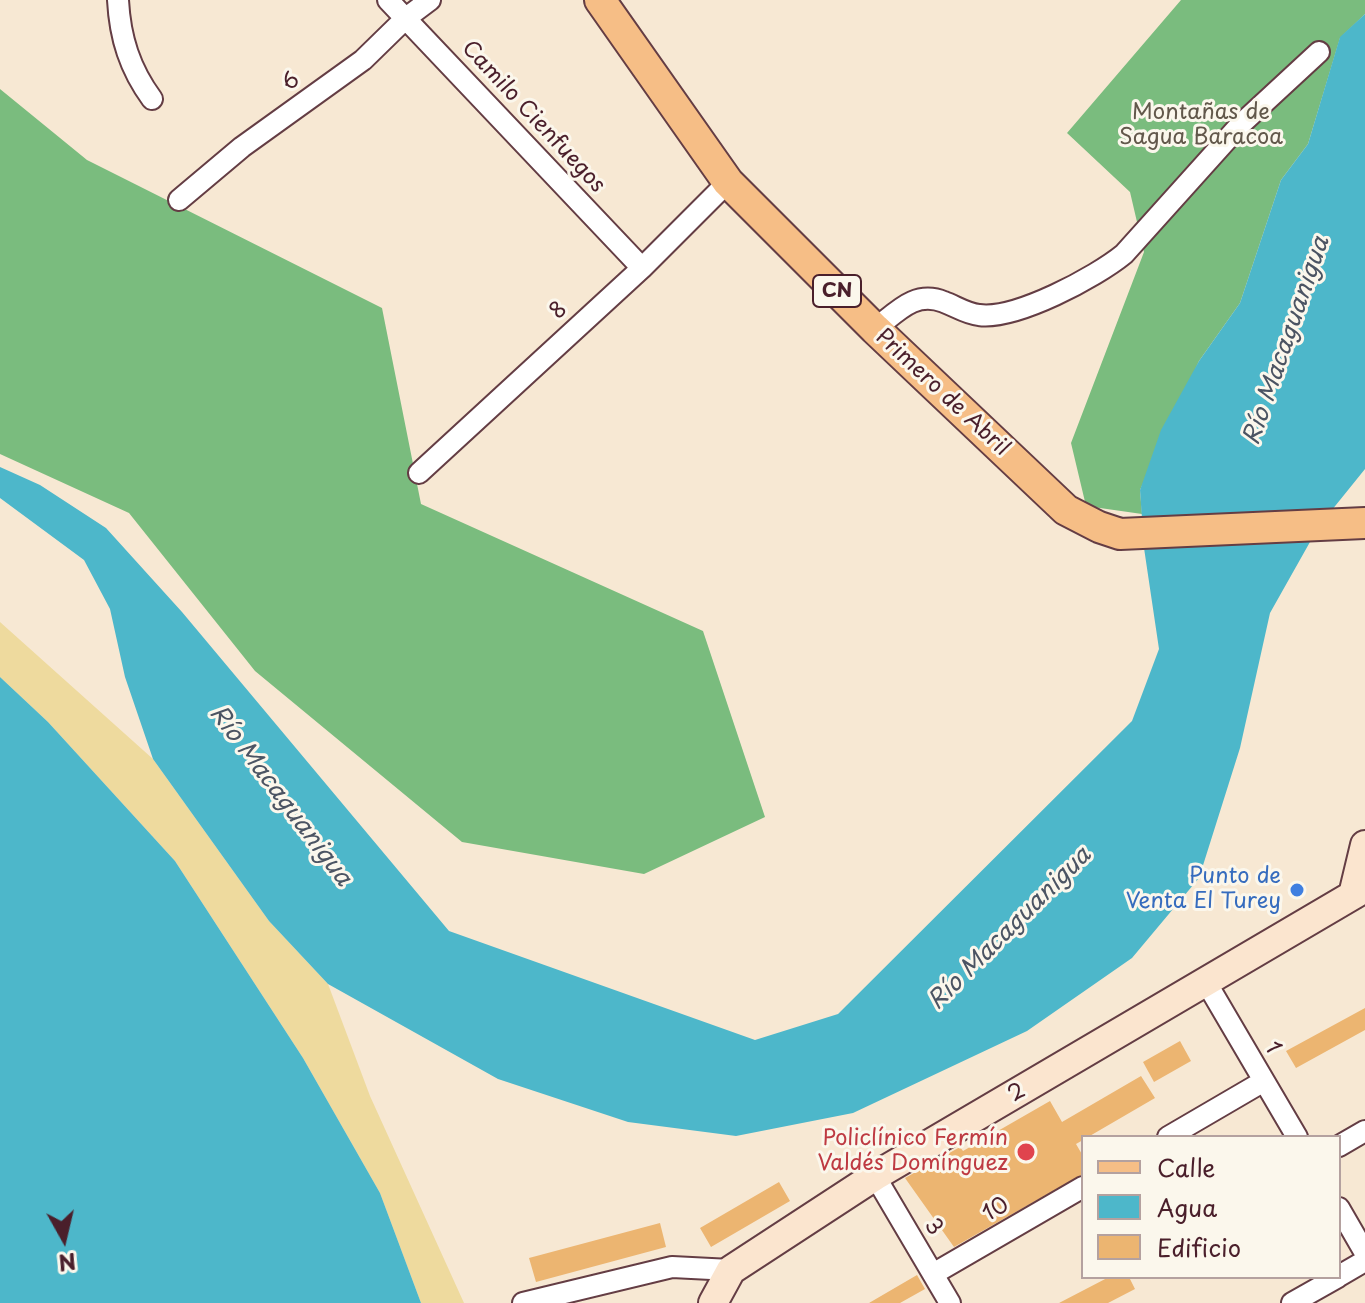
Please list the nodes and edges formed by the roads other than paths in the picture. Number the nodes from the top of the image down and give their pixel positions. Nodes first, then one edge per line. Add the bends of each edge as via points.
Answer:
1 (118, 0) edge
2 (388, 0) edge
3 (430, 0) edge
4 (600, 0) edge
5 (406, 18) junction
6 (1319, 52) dead end
7 (152, 99) dead end
8 (728, 182) junction
9 (179, 200) dead end
10 (642, 268) junction
11 (875, 329) junction
12 (419, 473) dead end
13 (1358, 523) edge
14 (1365, 845) edge
15 (1359, 892) edge
16 (1206, 982) junction
17 (1264, 1081) junction
18 (1365, 1131) edge
19 (1171, 1135) edge
20 (1296, 1135) edge
21 (1341, 1145) edge
22 (875, 1176) junction
23 (1081, 1188) edge
24 (1341, 1211) edge
25 (1365, 1253) edge
26 (1365, 1261) edge
27 (731, 1270) junction
28 (933, 1274) junction
29 (1341, 1275) edge
30 (1334, 1279) edge
31 (523, 1303) edge
32 (713, 1303) edge
33 (950, 1303) edge
34 (1292, 1303) edge

1 - 7 street via 120,27 137,78
2 - 5 street, Camilo Cienfuegos
3 - 5 street, 6
4 - 8 main road, Primero de Abril / CN
5 - 9 street, 6 via 363,60 242,147
5 - 10 street, Camilo Cienfuegos
6 - 11 street via 1240,125 1107,268 1001,314 978,315 941,300 918,298
8 - 10 street, 8
8 - 11 main road, Primero de Abril / CN
10 - 12 street, 8
11 - 13 main road, Primero de Abril / CN via 1066,510 1099,527 1120,534
14 - 15 main road
15 - 16 main road, 2
16 - 17 street, 1
16 - 22 main road, 2
17 - 19 street
17 - 20 street, 1
18 - 21 street
22 - 27 main road, 2
22 - 28 street, 3
23 - 28 street, 10
24 - 25 street
26 - 29 street
27 - 31 street via 672,1267
27 - 32 main road
28 - 33 street, 3
30 - 34 street

